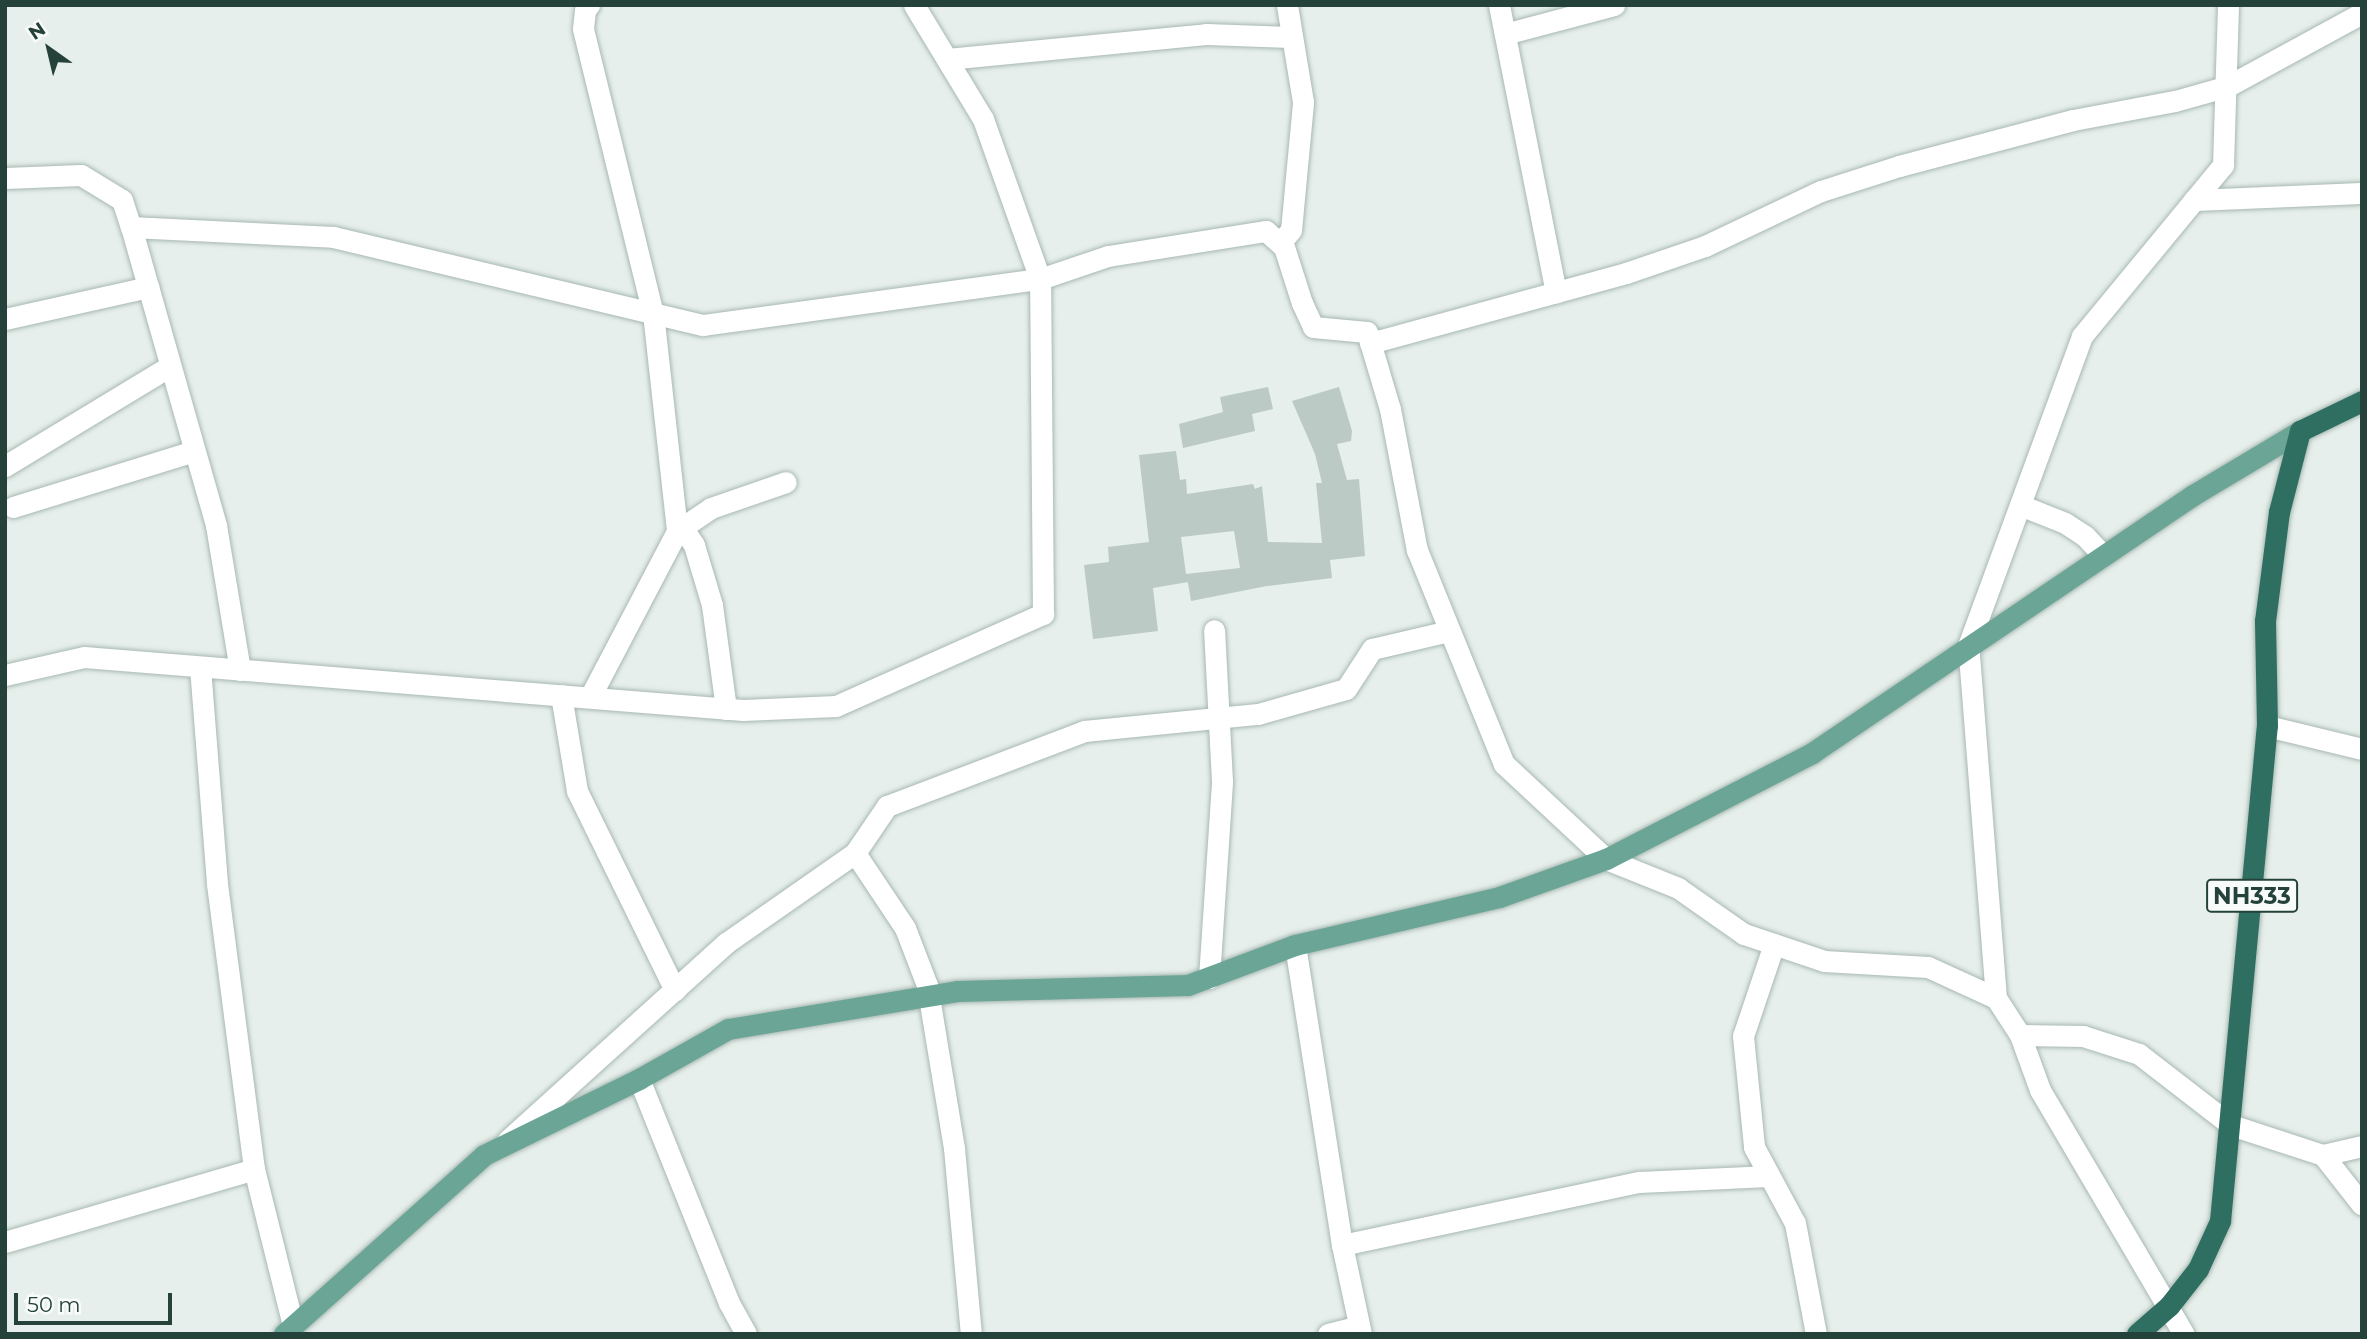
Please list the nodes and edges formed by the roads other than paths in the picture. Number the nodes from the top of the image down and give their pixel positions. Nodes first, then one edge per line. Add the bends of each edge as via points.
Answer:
1 (589, 5) edge
2 (914, 5) edge
3 (1287, 5) edge
4 (1499, 5) edge
5 (1614, 5) edge
6 (2228, 5) edge
7 (2362, 13) edge
8 (1505, 34) junction
9 (1290, 37) junction
10 (947, 59) junction
11 (2228, 86) junction
12 (5, 178) edge
13 (2362, 193) edge
14 (2194, 200) junction
15 (131, 226) junction
16 (1280, 243) junction
17 (1040, 279) junction
18 (148, 287) junction
19 (1556, 292) junction
20 (653, 313) junction
21 (5, 319) edge
22 (1370, 343) junction
23 (170, 366) junction
24 (2362, 401) edge
25 (2300, 431) junction
26 (194, 451) junction
27 (5, 466) edge
28 (786, 482) dead end
29 (2020, 505) junction
30 (13, 507) dead end
31 (677, 531) junction
32 (2103, 555) junction
33 (1214, 630) dead end
34 (1449, 631) junction
35 (1968, 646) junction
36 (200, 667) junction
37 (240, 670) junction
38 (5, 675) edge
39 (561, 695) junction
40 (590, 698) junction
41 (726, 709) junction
42 (1220, 718) junction
43 (2267, 726) junction
44 (2362, 749) edge
45 (855, 853) junction
46 (1606, 859) junction
47 (1774, 944) junction
48 (1295, 945) junction
49 (1209, 978) junction
50 (674, 990) junction
51 (928, 995) junction
52 (1996, 998) junction
53 (2020, 1035) junction
54 (639, 1079) junction
55 (2231, 1125) junction
56 (501, 1146) junction
57 (2362, 1146) edge
58 (2323, 1155) junction
59 (254, 1169) junction
60 (1769, 1176) junction
61 (2362, 1205) edge
62 (5, 1242) edge
63 (1342, 1245) junction
64 (2169, 1306) junction
65 (289, 1329) edge
66 (1360, 1330) edge
67 (746, 1334) edge
68 (971, 1334) edge
69 (1328, 1334) edge
70 (1816, 1334) edge
71 (2137, 1334) edge
72 (2166, 1334) edge
73 (2184, 1334) edge

1 - 20 street via 583,29
2 - 10 street
3 - 9 street
4 - 8 street
5 - 8 street
6 - 11 street
7 - 11 street
8 - 19 street
9 - 10 street via 1206,34
9 - 16 street via 1303,102 1291,230
10 - 17 street via 984,119
11 - 14 street via 2223,165
11 - 19 street via 2073,120 1899,166 1821,191 1705,246
12 - 15 street via 81,175 122,200
13 - 14 street
14 - 29 street via 2082,336
15 - 18 street
15 - 20 street via 333,237
16 - 17 street via 1266,232 1108,257
16 - 22 street via 1313,327 1367,332
17 - 20 street via 704,325
17 - 41 street via 1043,614 836,706
18 - 21 street
18 - 23 street
19 - 22 street
20 - 31 street
22 - 34 street via 1390,409 1417,550
23 - 26 street
23 - 27 street
24 - 25 highway
25 - 32 main road
25 - 43 highway, NH333 via 2279,512 2265,621
26 - 30 street
26 - 37 street via 216,525
28 - 31 street via 711,508
29 - 32 street via 2065,523
29 - 35 street
31 - 40 street
31 - 41 street via 686,533 694,545 712,605
32 - 35 main road
33 - 42 street
34 - 42 street via 1372,649 1346,689 1258,715
34 - 46 street via 1504,764
35 - 46 main road via 1812,753
35 - 52 street
36 - 37 street
36 - 38 street via 84,657
36 - 59 street via 217,884
37 - 39 street
39 - 40 street
39 - 50 street via 577,791
40 - 41 street
42 - 45 street via 1084,731 887,806
42 - 49 street via 1222,781
43 - 44 street
43 - 55 highway, NH333
45 - 50 street via 726,943
45 - 51 street via 905,928
46 - 47 street via 1678,888 1744,934
46 - 48 main road via 1499,897
47 - 52 street via 1824,961 1927,967
47 - 60 street via 1743,1036 1754,1147
48 - 49 main road
48 - 63 street
49 - 51 main road via 1188,985 957,990
50 - 56 street
51 - 54 main road via 728,1029
51 - 68 street via 954,1148
52 - 53 street
53 - 55 street via 2084,1036 2139,1054
53 - 64 street via 2040,1090
54 - 56 main road
54 - 67 street via 729,1303
55 - 58 street
55 - 64 highway, NH333 via 2220,1221 2198,1269
56 - 65 main road via 484,1156
57 - 58 street
58 - 61 street
59 - 62 street
59 - 65 street
60 - 63 street via 1639,1182
60 - 70 street via 1795,1223
63 - 66 street
64 - 71 highway, NH333
64 - 72 street
64 - 73 street
66 - 69 street

